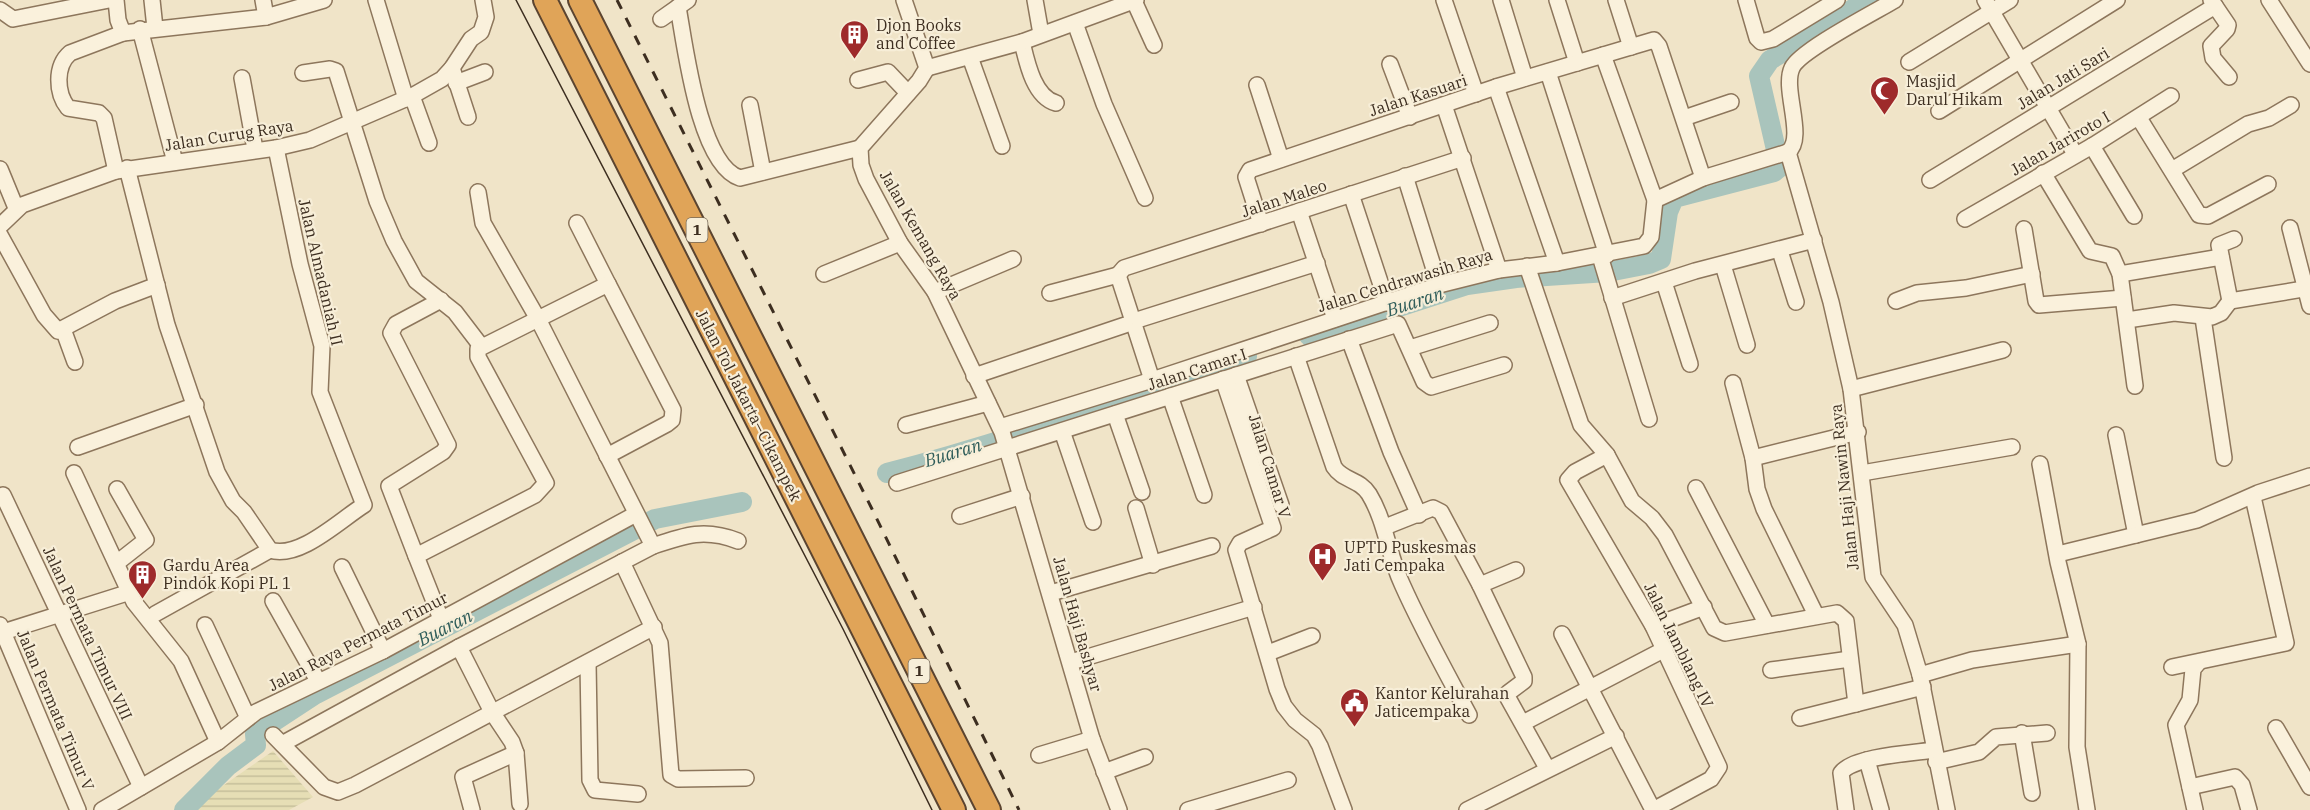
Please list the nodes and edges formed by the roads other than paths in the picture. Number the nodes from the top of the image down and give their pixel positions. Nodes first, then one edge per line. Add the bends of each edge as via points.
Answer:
1 (109, 0) edge
2 (116, 0) edge
3 (152, 0) edge
4 (263, 0) edge
5 (324, 0) edge
6 (376, 0) edge
7 (545, 0) edge
8 (580, 0) edge
9 (904, 0) edge
10 (1035, 0) edge
11 (1444, 0) edge
12 (1501, 0) edge
13 (1557, 0) edge
14 (1616, 0) edge
15 (1746, 0) edge
16 (1837, 0) edge
17 (1895, 0) edge
18 (2010, 0) edge
19 (2117, 0) edge
20 (2269, 0) edge
21 (1135, 1) edge
22 (484, 3) edge
23 (2213, 3) edge
24 (69, 4) edge
25 (683, 4) edge
26 (1988, 6) edge
27 (0, 10) edge
28 (266, 16) junction
29 (662, 19) dead end
30 (7, 21) edge
31 (1076, 23) junction
32 (147, 28) junction
33 (123, 33) junction
34 (1041, 34) junction
35 (1022, 42) junction
36 (1154, 45) dead end
37 (1631, 47) junction
38 (1603, 55) junction
39 (970, 57) junction
40 (2019, 60) junction
41 (1909, 62) dead end
42 (1577, 63) junction
43 (1390, 64) dead end
44 (2310, 64) edge
45 (927, 68) junction
46 (485, 72) dead end
47 (1548, 72) junction
48 (303, 73) dead end
49 (454, 76) junction
50 (2229, 76) dead end
51 (242, 78) dead end
52 (1525, 78) junction
53 (858, 80) dead end
54 (1257, 85) dead end
55 (1496, 87) junction
56 (908, 93) junction
57 (1476, 94) junction
58 (2171, 96) dead end
59 (409, 98) junction
60 (1731, 102) dead end
61 (1056, 103) dead end
62 (750, 105) dead end
63 (1444, 105) junction
64 (2291, 105) dead end
65 (2047, 109) junction
66 (1939, 111) dead end
67 (468, 117) dead end
68 (1410, 117) junction
69 (1684, 118) junction
70 (2139, 118) junction
71 (352, 122) junction
72 (429, 143) dead end
73 (1002, 146) dead end
74 (2092, 146) junction
75 (276, 148) junction
76 (860, 148) junction
77 (255, 149) junction
78 (2075, 154) junction
79 (1780, 156) junction
80 (1463, 158) junction
81 (1281, 159) junction
82 (175, 162) junction
83 (0, 169) edge
84 (122, 169) junction
85 (2172, 170) junction
86 (763, 172) junction
87 (2043, 173) junction
88 (1405, 176) junction
89 (1703, 178) junction
90 (1929, 180) dead end
91 (2268, 184) dead end
92 (478, 192) dead end
93 (1351, 194) junction
94 (1145, 198) dead end
95 (1655, 200) junction
96 (16, 208) junction
97 (1299, 211) junction
98 (2134, 216) dead end
99 (1965, 219) dead end
100 (577, 223) dead end
101 (1261, 224) junction
102 (0, 226) edge
103 (2290, 228) dead end
104 (2024, 229) dead end
105 (0, 235) edge
106 (2234, 239) dead end
107 (1814, 240) junction
108 (900, 243) junction
109 (1780, 251) junction
110 (2221, 256) junction
111 (1013, 259) dead end
112 (1317, 263) junction
113 (1557, 263) junction
114 (1605, 265) junction
115 (1723, 265) junction
116 (1499, 270) junction
117 (824, 274) dead end
118 (1118, 274) junction
119 (1530, 274) junction
120 (2032, 274) junction
121 (2120, 274) junction
122 (1664, 282) junction
123 (608, 284) junction
124 (157, 285) junction
125 (1438, 285) junction
126 (2308, 288) edge
127 (935, 292) junction
128 (1050, 293) dead end
129 (1612, 298) junction
130 (2123, 298) junction
131 (441, 300) junction
132 (1896, 301) dead end
133 (2230, 301) junction
134 (1796, 302) dead end
135 (1387, 303) junction
136 (2310, 306) edge
137 (2203, 318) junction
138 (538, 319) junction
139 (1335, 319) junction
140 (2127, 320) junction
141 (1130, 323) junction
142 (1490, 323) dead end
143 (63, 329) junction
144 (1348, 339) junction
145 (1746, 345) dead end
146 (481, 346) junction
147 (1410, 348) junction
148 (2003, 350) dead end
149 (1296, 356) junction
150 (75, 362) dead end
151 (1690, 364) dead end
152 (1504, 365) dead end
153 (1197, 375) junction
154 (974, 376) junction
155 (1230, 377) junction
156 (1152, 380) junction
157 (1733, 383) dead end
158 (2135, 386) dead end
159 (1851, 389) junction
160 (1170, 396) junction
161 (988, 404) junction
162 (196, 405) junction
163 (1115, 414) junction
164 (1649, 419) dead end
165 (906, 425) dead end
166 (1062, 431) junction
167 (1858, 432) junction
168 (2116, 435) dead end
169 (1004, 438) junction
170 (78, 447) dead end
171 (2012, 447) dead end
172 (1607, 455) junction
173 (607, 456) junction
174 (2224, 458) dead end
175 (1753, 461) junction
176 (2040, 464) dead end
177 (1862, 473) junction
178 (76, 476) dead end
179 (2310, 476) edge
180 (897, 483) dead end
181 (1696, 488) dead end
182 (117, 489) dead end
183 (1142, 492) dead end
184 (3, 495) dead end
185 (1204, 495) dead end
186 (1022, 496) junction
187 (2253, 497) junction
188 (1281, 505) dead end
189 (1136, 508) dead end
190 (1419, 515) junction
191 (637, 516) junction
192 (960, 516) dead end
193 (1093, 522) dead end
194 (1385, 527) junction
195 (2136, 535) junction
196 (738, 541) dead end
197 (651, 543) junction
198 (1212, 546) dead end
199 (270, 550) junction
200 (2058, 554) junction
201 (416, 556) junction
202 (118, 562) junction
203 (622, 562) junction
204 (1154, 565) junction
205 (342, 567) dead end
206 (1516, 570) dead end
207 (1480, 585) junction
208 (130, 592) junction
209 (1051, 593) junction
210 (273, 601) dead end
211 (1254, 607) junction
212 (1704, 607) junction
213 (155, 614) dead end
214 (60, 615) junction
215 (1816, 615) junction
216 (441, 619) junction
217 (205, 625) dead end
218 (1767, 625) junction
219 (1653, 626) junction
220 (654, 627) junction
221 (1, 630) edge
222 (1563, 634) dead end
223 (1312, 636) dead end
224 (2078, 644) junction
225 (459, 647) junction
226 (1665, 649) junction
227 (383, 651) junction
228 (1268, 653) junction
229 (1850, 659) junction
230 (1071, 662) junction
231 (2199, 662) junction
232 (588, 663) junction
233 (2172, 667) dead end
234 (1771, 670) dead end
235 (318, 681) junction
236 (1922, 681) junction
237 (1592, 689) junction
238 (1856, 704) junction
239 (492, 712) junction
240 (1469, 715) dead end
241 (255, 716) junction
242 (1800, 718) dead end
243 (1523, 723) junction
244 (2276, 728) dead end
245 (2022, 733) junction
246 (2048, 734) dead end
247 (1616, 736) junction
248 (1092, 739) junction
249 (218, 742) junction
250 (516, 753) junction
251 (1038, 755) dead end
252 (1935, 756) junction
253 (1145, 757) dead end
254 (1867, 760) junction
255 (1547, 768) junction
256 (1104, 772) junction
257 (746, 778) dead end
258 (1288, 780) dead end
259 (141, 787) junction
260 (2190, 787) junction
261 (2310, 787) edge
262 (2032, 793) dead end
263 (638, 794) dead end
264 (520, 804) dead end
265 (78, 810) edge
266 (102, 810) edge
267 (471, 810) edge
268 (954, 810) edge
269 (989, 810) edge
270 (1119, 810) edge
271 (1188, 810) edge
272 (1344, 810) edge
273 (1467, 810) edge
274 (1653, 810) edge
275 (1845, 810) edge
276 (1881, 810) edge
277 (1947, 810) edge
278 (2087, 810) edge
279 (2195, 810) edge
280 (2248, 810) edge

1 - 24 street
2 - 33 street
3 - 32 street
4 - 28 street
5 - 28 street
6 - 59 street
7 - 268 highway, Jalan Tol Jakarta–Cikampek / 1
8 - 269 highway, Jalan Tol Jakarta–Cikampek / 1
9 - 45 street
10 - 34 street
11 - 57 street
12 - 52 street
13 - 42 street
14 - 37 street
15 - 16 street via 1761,42 1768,42
17 - 79 street via 1798,59 1789,79 1795,142
18 - 26 street
19 - 40 street
20 - 44 street
21 - 31 street
21 - 36 street
22 - 49 street, Jalan Curug Raya via 486,17 481,32 471,39
23 - 50 street via 2228,25 2211,46 2213,58
23 - 65 street, Jalan Jati Sari
24 - 30 street
25 - 29 street
25 - 86 street via 700,117 721,162 740,178
26 - 40 street
26 - 41 street
27 - 30 street
28 - 32 street
31 - 34 street
31 - 94 street via 1104,104
32 - 33 street
32 - 82 street
33 - 84 street via 70,53 64,58 59,75 68,108 99,112 104,118
34 - 35 street
35 - 39 street
35 - 61 street via 1039,92 1045,100
37 - 38 street, Jalan Kasuari
37 - 69 street, Jalan Kasuari via 1654,40
38 - 42 street, Jalan Kasuari
38 - 95 street
39 - 45 street
39 - 73 street
40 - 65 street
40 - 66 street
42 - 47 street, Jalan Kasuari
43 - 68 street
45 - 56 street
46 - 49 street
47 - 52 street, Jalan Kasuari
47 - 114 street
48 - 71 street via 336,71
49 - 59 street, Jalan Curug Raya
49 - 67 street
51 - 77 street
52 - 55 street, Jalan Kasuari
53 - 56 street via 888,72
54 - 81 street
55 - 57 street, Jalan Kasuari
55 - 113 street
56 - 76 street
57 - 63 street, Jalan Kasuari
58 - 70 street, Jalan Jariroto I
59 - 71 street, Jalan Curug Raya
59 - 72 street
60 - 69 street
62 - 86 street
63 - 68 street, Jalan Kasuari
63 - 80 street
64 - 85 street via 2248,124
65 - 78 street
65 - 90 street, Jalan Jati Sari
68 - 81 street, Jalan Kasuari
69 - 89 street
70 - 74 street, Jalan Jariroto I
70 - 85 street
71 - 75 street, Jalan Curug Raya via 310,140
71 - 131 street via 394,241 416,281
74 - 78 street, Jalan Jariroto I
74 - 98 street
75 - 77 street, Jalan Curug Raya
75 - 199 street, Jalan Almadaniah II via 322,346 320,392 364,505 294,550
76 - 86 street
76 - 108 street, Jalan Kemang Raya via 866,179
77 - 82 street, Jalan Curug Raya
78 - 87 street, Jalan Jariroto I
79 - 89 street
79 - 107 street, Jalan Haji Nawin Raya
80 - 88 street, Jalan Maleo
80 - 116 street
81 - 101 street, Jalan Kasuari via 1247,174
82 - 84 street, Jalan Curug Raya
83 - 96 street
84 - 96 street, Jalan Curug Raya
84 - 124 street
85 - 91 street via 2199,215 2208,216
87 - 99 street, Jalan Jariroto I
87 - 121 street via 2090,251 2112,256
88 - 93 street, Jalan Maleo
88 - 125 street
89 - 95 street
92 - 138 street via 483,223
93 - 97 street, Jalan Maleo
93 - 135 street
95 - 114 street, Jalan Cendrawasih Raya via 1652,230 1644,246
96 - 102 street, Jalan Curug Raya
97 - 101 street, Jalan Maleo
97 - 112 street
100 - 123 street
101 - 118 street, Jalan Maleo via 1124,268
103 - 126 street
104 - 120 street
105 - 143 street via 44,315 58,331
106 - 110 street via 2219,245
107 - 109 street
107 - 159 street, Jalan Haji Nawin Raya
108 - 117 street
108 - 127 street, Jalan Kemang Raya
109 - 115 street
109 - 134 street
110 - 121 street
110 - 133 street
111 - 127 street
112 - 139 street
112 - 141 street
113 - 114 street, Jalan Cendrawasih Raya
113 - 119 street, Jalan Cendrawasih Raya
114 - 129 street
115 - 122 street
115 - 145 street
116 - 119 street, Jalan Cendrawasih Raya
116 - 125 street, Jalan Cendrawasih Raya
118 - 128 street, Jalan Maleo
118 - 141 street
119 - 172 street via 1574,411
120 - 130 street via 2039,305
120 - 132 street via 1966,288 1917,293
121 - 130 street
122 - 129 street
122 - 151 street
123 - 138 street
123 - 173 street via 673,410 672,420 667,424
124 - 143 street
124 - 162 street
125 - 135 street, Jalan Cendrawasih Raya
126 - 133 street
126 - 136 street
127 - 154 street, Jalan Kemang Raya
129 - 164 street
130 - 140 street
131 - 146 street
131 - 201 street via 396,324 391,333 448,445 389,486
133 - 137 street via 2222,314
135 - 139 street, Jalan Cendrawasih Raya
137 - 140 street via 2174,313
137 - 174 street
138 - 146 street
138 - 173 street
139 - 153 street, Jalan Cendrawasih Raya
140 - 158 street
141 - 154 street
141 - 156 street
142 - 147 street
143 - 150 street
144 - 147 street, Jalan Camar I via 1398,324
144 - 149 street, Jalan Camar I
144 - 190 street
146 - 201 street via 478,357 546,483 535,495
147 - 152 street via 1424,382 1431,387
148 - 159 street
149 - 155 street, Jalan Camar I
149 - 194 street via 1334,467 1342,477 1358,482 1368,492
153 - 155 street, Jalan Camar I
153 - 156 street, Jalan Cendrawasih Raya
153 - 160 street, Jalan Camar I
154 - 161 street, Jalan Kemang Raya
155 - 188 street
155 - 211 street, Jalan Camar V via 1273,528 1240,543 1236,549
156 - 169 street, Jalan Cendrawasih Raya
157 - 175 street
159 - 167 street, Jalan Haji Nawin Raya
160 - 163 street, Jalan Camar I
160 - 185 street
161 - 165 street
161 - 169 street, Jalan Kemang Raya
162 - 170 street
162 - 199 street via 223,487
163 - 166 street, Jalan Camar I
163 - 183 street
166 - 169 street, Jalan Camar I
166 - 193 street
167 - 175 street
167 - 177 street, Jalan Haji Nawin Raya
168 - 195 street
169 - 180 street
169 - 186 street, Jalan Haji Bashyar
171 - 177 street
172 - 212 street via 1632,501 1665,535
172 - 219 street, Jalan Jamblang IV via 1568,480
173 - 191 street
175 - 215 street via 1764,509
176 - 200 street
177 - 236 street, Jalan Haji Nawin Raya via 1873,577 1905,625
178 - 202 street
179 - 187 street
181 - 218 street
182 - 202 street via 146,540
184 - 214 street, Jalan Permata Timur VIII
186 - 192 street
186 - 209 street, Jalan Haji Bashyar
187 - 195 street via 2197,520
187 - 231 street via 2286,643
189 - 204 street
190 - 194 street
190 - 207 street via 1433,508 1441,512
191 - 197 street
191 - 216 street, Jalan Raya Permata Timur
194 - 240 street via 1400,581
195 - 200 street
196 - 197 street via 720,534 688,534
197 - 203 street
198 - 204 street
199 - 213 street
200 - 224 street
201 - 216 street
202 - 208 street
203 - 220 street
203 - 225 street
204 - 209 street
205 - 227 street
206 - 207 street
207 - 243 street via 1524,677 1508,696
208 - 214 street
208 - 249 street via 146,620 182,661
209 - 230 street, Jalan Haji Bashyar
210 - 235 street
211 - 228 street
211 - 230 street
212 - 218 street via 1719,632
212 - 219 street
214 - 221 street
214 - 259 street, Jalan Permata Timur VIII
215 - 218 street
215 - 229 street via 1843,615
216 - 227 street, Jalan Raya Permata Timur
217 - 241 street
219 - 226 street, Jalan Jamblang IV
220 - 232 street
220 - 257 street via 663,658 671,775 678,779
221 - 265 street, Jalan Permata Timur V
222 - 237 street, Jalan Jamblang IV
223 - 228 street
224 - 236 street via 1972,660
224 - 278 street via 2077,747
225 - 239 street
225 - 239 street via 278,740 324,787 338,792
226 - 237 street
226 - 274 street, Jalan Jamblang IV via 1719,767 1711,779
227 - 235 street, Jalan Raya Permata Timur
228 - 272 street via 1284,705 1314,735
229 - 234 street
229 - 238 street
230 - 248 street, Jalan Haji Bashyar
231 - 233 street
231 - 260 street via 2193,669 2190,700 2176,725
232 - 239 street
232 - 263 street via 590,780 596,790
235 - 241 street, Jalan Raya Permata Timur
236 - 238 street
236 - 252 street, Jalan Haji Nawin Raya
237 - 243 street
237 - 247 street, Jalan Jamblang IV
238 - 242 street
239 - 250 street
241 - 249 street, Jalan Raya Permata Timur
243 - 255 street
244 - 261 street
245 - 246 street
245 - 252 street via 1996,737 1979,752
245 - 262 street
247 - 255 street
247 - 274 street, Jalan Jamblang IV
248 - 251 street
248 - 256 street, Jalan Haji Bashyar
249 - 259 street, Jalan Raya Permata Timur
250 - 264 street
250 - 267 street via 463,777
252 - 254 street
252 - 277 street, Jalan Haji Nawin Raya
253 - 256 street
254 - 275 street via 1841,773
254 - 276 street
255 - 273 street
256 - 270 street, Jalan Haji Bashyar
258 - 271 street
259 - 266 street, Jalan Raya Permata Timur
260 - 279 street
260 - 280 street via 2235,777 2242,785

